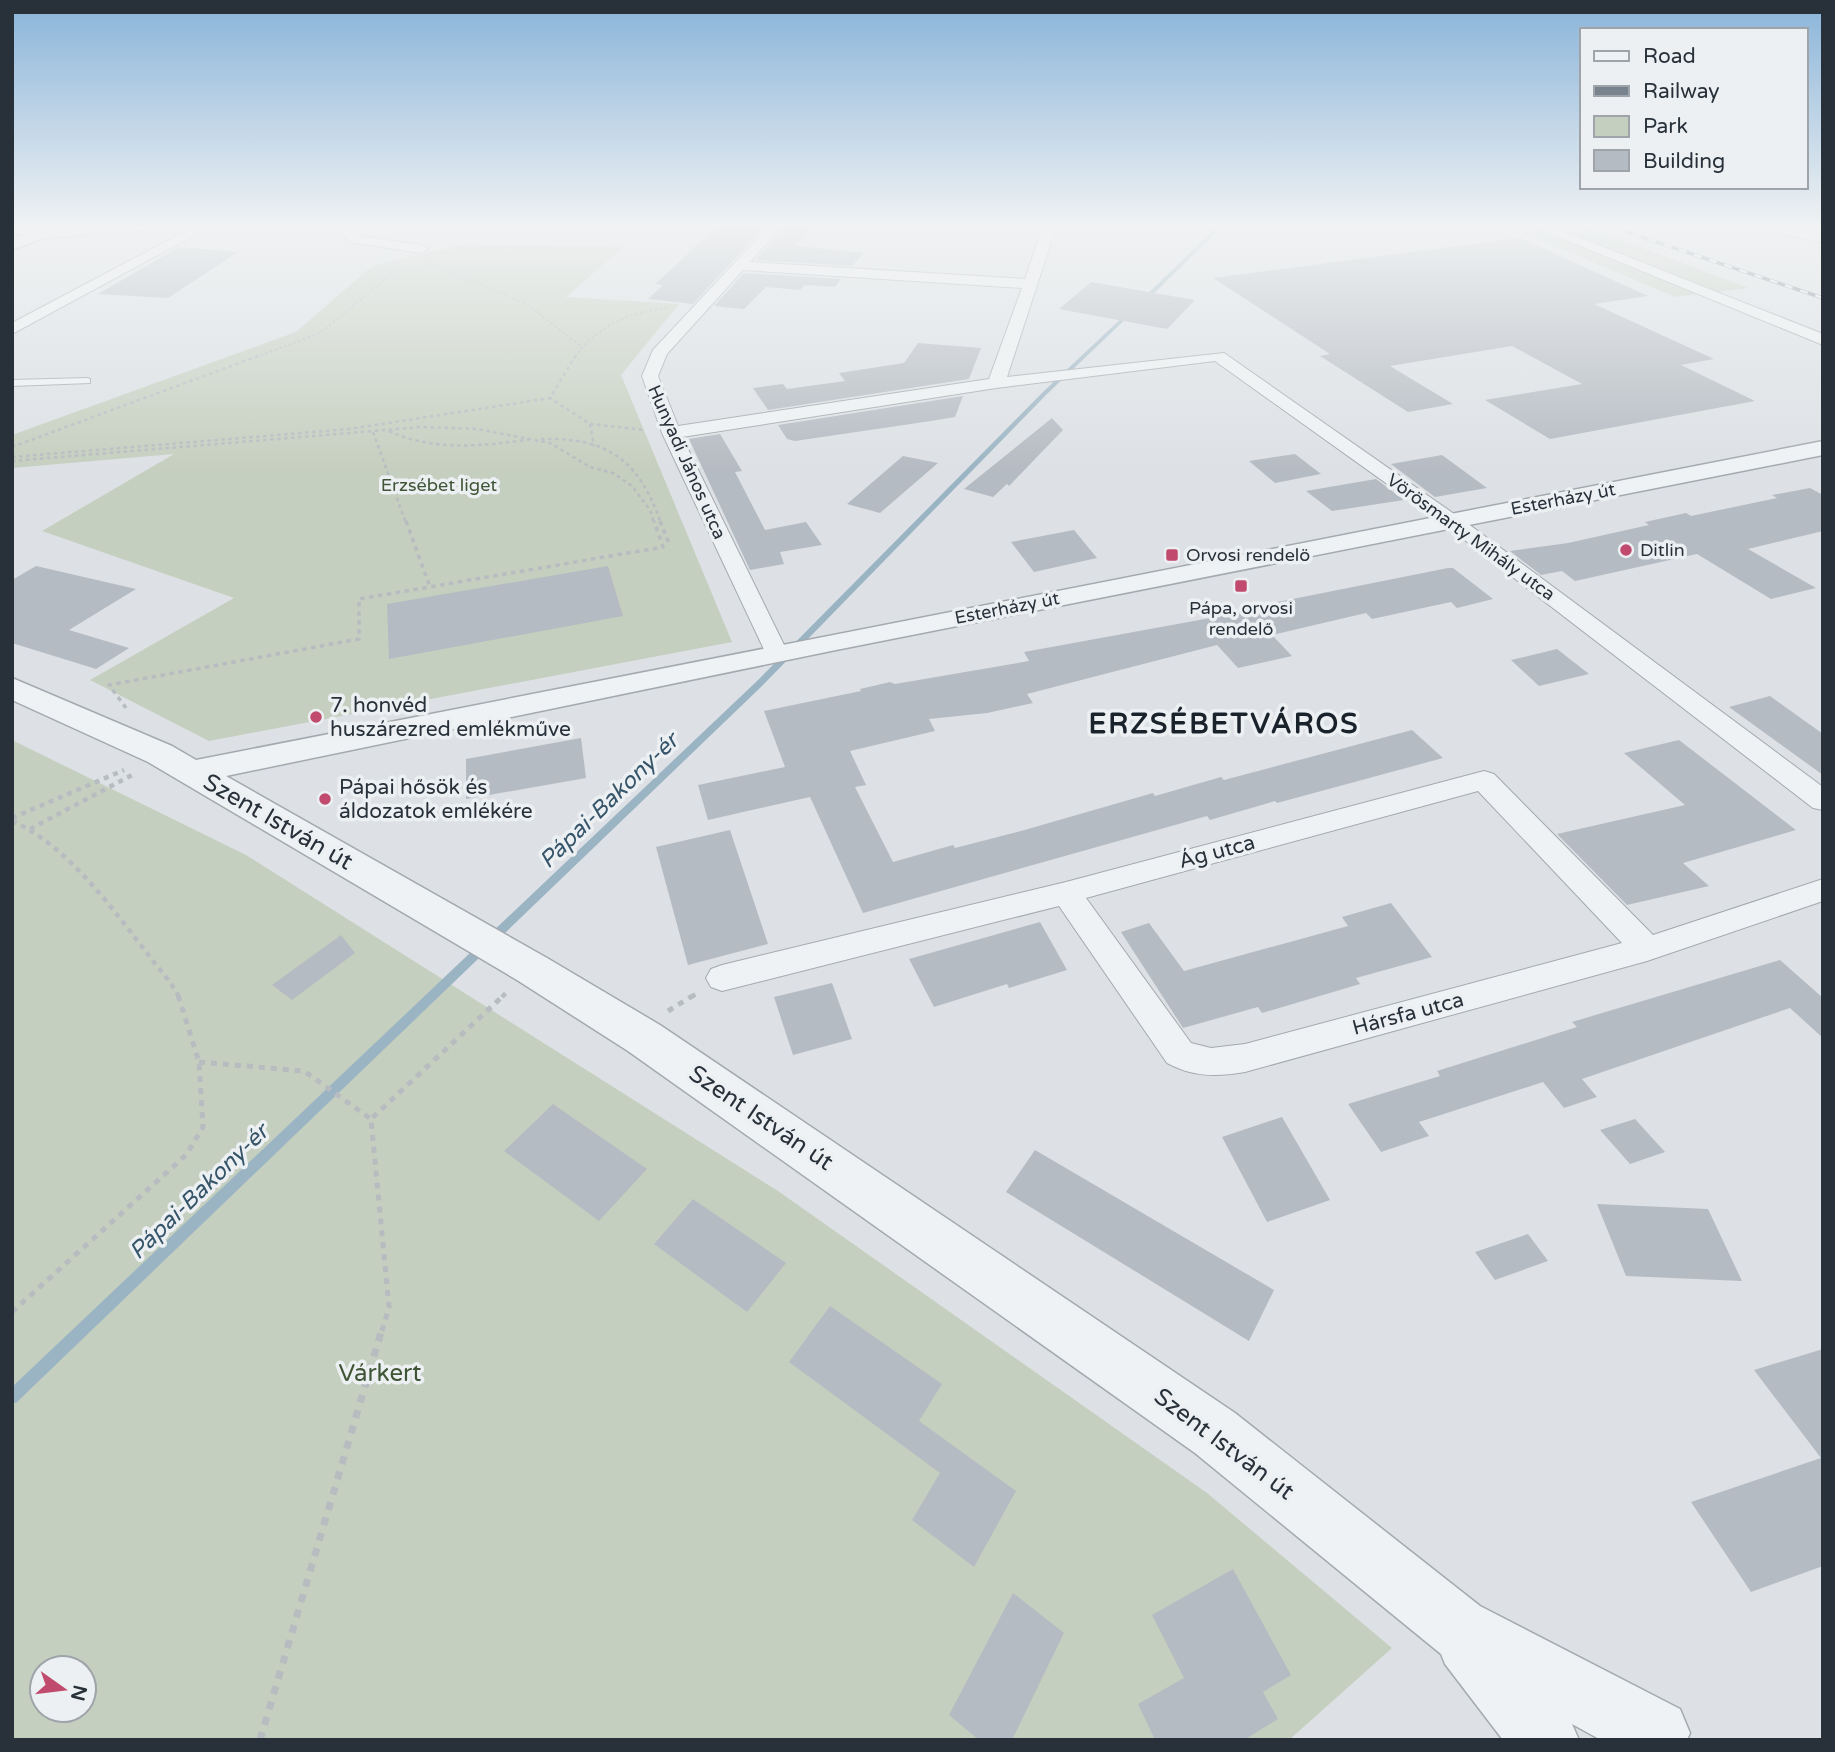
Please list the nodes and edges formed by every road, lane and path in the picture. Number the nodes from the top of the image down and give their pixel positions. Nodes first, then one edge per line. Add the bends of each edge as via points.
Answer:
1 (56, 306) edge
2 (353, 306) edge
3 (529, 306) edge
4 (683, 306) edge
5 (700, 306) edge
6 (1021, 306) edge
7 (1737, 306) edge
8 (12, 329) edge
9 (1823, 340) edge
10 (582, 347) junction
11 (1002, 361) junction
12 (1048, 376) junction
13 (87, 381) dead end
14 (12, 383) edge
15 (996, 383) junction
16 (550, 398) junction
17 (590, 424) junction
18 (626, 427) dead end
19 (372, 430) junction
20 (387, 430) junction
21 (671, 433) junction
22 (535, 439) junction
23 (594, 446) junction
24 (12, 447) edge
25 (1823, 447) edge
26 (12, 459) edge
27 (1451, 521) junction
28 (670, 546) dead end
29 (430, 587) junction
30 (777, 653) junction
31 (12, 688) edge
32 (172, 761) junction
33 (1823, 802) edge
34 (12, 820) edge
35 (30, 829) junction
36 (1823, 890) edge
37 (1066, 893) junction
38 (1647, 949) junction
39 (522, 963) junction
40 (722, 978) dead end
41 (199, 1062) junction
42 (371, 1119) junction
43 (12, 1312) edge
44 (1458, 1628) junction
45 (1653, 1738) edge
46 (260, 1740) edge
47 (1545, 1740) edge

1 - 8 street
2 - 24 path via 320,333
3 - 10 path
4 - 10 path via 621,315
5 - 21 street, Hunyadi János utca via 651,368 652,387
6 - 11 street
7 - 9 street
10 - 16 path
11 - 12 street
11 - 15 street
12 - 15 street, Vörösmarty Mihály utca
12 - 27 street, Vörösmarty Mihály utca via 1219,356
13 - 14 lane
15 - 21 street, Vörösmarty Mihály utca
16 - 17 path
16 - 19 path
17 - 18 path
17 - 23 path
19 - 20 path
19 - 26 path
19 - 29 path
20 - 22 path via 440,426
20 - 22 path via 405,439 436,444
21 - 30 street, Hunyadi János utca
22 - 23 path via 558,437
22 - 29 path via 632,486 650,510 663,547
23 - 28 path via 640,476
25 - 27 street, Esterházy út
27 - 30 street, Esterházy út
27 - 33 street, Vörösmarty Mihály utca
29 - 32 path via 359,599 359,639 109,685
30 - 32 street, Esterházy út
31 - 32 street, Szent István út
32 - 34 path
32 - 35 path
32 - 39 street, Szent István út
34 - 35 path
35 - 41 path via 60,853 113,910 178,994
36 - 38 street, Hársfa utca
37 - 38 street, Ág utca via 1483,780
37 - 38 street, Hársfa utca via 1179,1053 1195,1062 1245,1058
37 - 40 street, Ág utca
39 - 42 path
39 - 44 street, Szent István út via 644,1038 1215,1433
41 - 42 path via 304,1071
41 - 43 path via 203,1127 186,1155
42 - 46 path via 389,1307
44 - 45 street, Szent István út
44 - 47 street, Szent István út

